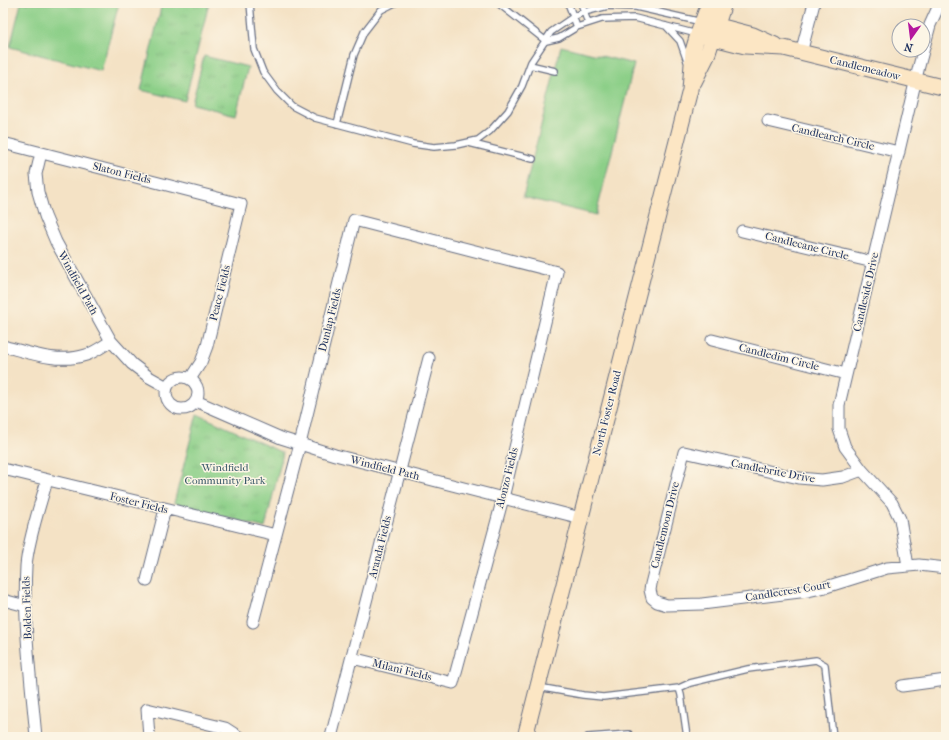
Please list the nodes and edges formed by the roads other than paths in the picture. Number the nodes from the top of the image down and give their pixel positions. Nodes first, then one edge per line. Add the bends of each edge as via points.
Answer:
1 (250, 3) edge
2 (395, 3) edge
3 (498, 3) edge
4 (568, 3) edge
5 (581, 3) edge
6 (610, 3) edge
7 (709, 3) edge
8 (724, 3) edge
9 (814, 3) edge
10 (940, 3) edge
11 (626, 7) junction
12 (584, 12) junction
13 (573, 17) junction
14 (588, 23) junction
15 (666, 26) junction
16 (577, 27) junction
17 (700, 28) junction
18 (715, 32) junction
19 (546, 41) junction
20 (801, 53) junction
21 (530, 65) junction
22 (555, 71) dead end
23 (692, 74) junction
24 (916, 80) junction
25 (946, 88) edge
26 (690, 90) junction
27 (768, 121) dead end
28 (337, 124) junction
29 (3, 143) edge
30 (467, 143) junction
31 (41, 152) junction
32 (899, 152) junction
33 (533, 159) dead end
34 (241, 204) joint
35 (742, 230) dead end
36 (873, 262) junction
37 (557, 272) joint
38 (712, 340) dead end
39 (111, 341) junction
40 (3, 346) edge
41 (429, 358) dead end
42 (846, 374) junction
43 (190, 379) junction
44 (167, 387) junction
45 (196, 401) junction
46 (300, 444) junction
47 (684, 452) joint
48 (3, 469) edge
49 (862, 470) junction
50 (400, 472) junction
51 (47, 480) junction
52 (502, 498) junction
53 (165, 509) junction
54 (581, 518) junction
55 (276, 536) junction
56 (908, 566) junction
57 (946, 568) edge
58 (147, 580) dead end
59 (652, 598) joint
60 (3, 600) edge
61 (26, 606) junction
62 (253, 622) dead end
63 (352, 658) junction
64 (946, 680) edge
65 (453, 683) joint
66 (902, 686) dead end
67 (538, 687) junction
68 (679, 688) junction
69 (629, 734) dead end
70 (36, 737) edge
71 (149, 737) edge
72 (239, 737) edge
73 (331, 737) edge
74 (525, 737) edge
75 (588, 737) edge
76 (686, 737) edge
77 (833, 737) edge

1 - 28 lane via 254,49 263,72 292,106 315,118
2 - 28 lane via 381,10 364,32 354,56
3 - 19 lane
4 - 13 lane
5 - 12 lane
6 - 11 lane
7 - 17 main road, North Foster Road
8 - 18 main road, North Foster Road
9 - 20 street
10 - 24 street, Candleside Drive via 930,25
11 - 12 lane via 608,6
11 - 17 lane via 636,6
12 - 13 lane
12 - 14 lane
13 - 16 lane
13 - 19 lane via 551,32
14 - 15 lane via 602,19 635,18
14 - 16 lane
15 - 17 lane
15 - 23 lane via 680,41
16 - 19 lane via 559,38
17 - 18 main road, Candlemeadow
17 - 23 main road, North Foster Road via 693,51
18 - 20 main road, Candlemeadow via 753,35
18 - 26 main road, North Foster Road via 707,56
19 - 21 lane
20 - 24 main road, Candlemeadow
21 - 22 lane
21 - 30 lane via 508,111 490,131 478,140
23 - 26 main road, North Foster Road
24 - 25 main road, Candlemeadow
24 - 32 street, Candleside Drive
26 - 54 main road, North Foster Road
27 - 32 street, Candlearch Circle
28 - 30 lane via 413,144 434,147
29 - 31 street, Slaton Fields
30 - 33 lane
31 - 34 street, Slaton Fields
31 - 39 street, Windfield Path via 36,174 44,216
32 - 36 street, Candleside Drive
34 - 43 street, Peace Fields via 207,346
35 - 36 street, Candlecane Circle
36 - 42 street, Candleside Drive
37 - 46 street, Dunlap Fields via 354,220
37 - 52 street, Alonzo Fields
38 - 42 street, Candledim Circle
39 - 40 street via 88,354 65,359 50,358
39 - 44 street, Windfield Path via 132,364
41 - 50 street, Aranda Fields
42 - 49 street, Candleside Drive via 839,405 838,429 845,447
43 - 44 street via 179,377
43 - 45 street via 198,389
44 - 45 street via 167,398 175,407 186,408
45 - 46 street, Windfield Path
46 - 50 street, Windfield Path via 335,456
46 - 55 street, Dunlap Fields
47 - 49 street, Candlebrite Drive via 799,478 822,480 843,477
47 - 59 street, Candlemoon Drive via 651,584
48 - 51 street, Foster Fields
49 - 56 street, Candleside Drive via 892,503 900,519
50 - 52 street, Windfield Path
50 - 63 street, Aranda Fields
51 - 53 street, Foster Fields
51 - 61 street, Bolden Fields via 28,550
52 - 54 street, Windfield Path
52 - 65 street, Alonzo Fields
53 - 55 street, Foster Fields
53 - 58 street
54 - 67 main road, North Foster Road
55 - 62 street, Dunlap Fields
56 - 57 street, Candlecrest Court
56 - 59 street, Candlecrest Court via 887,568 801,592 702,604 667,605
60 - 61 street
61 - 70 street, Bolden Fields
63 - 65 street, Milani Fields
63 - 73 street, Aranda Fields
64 - 66 street
67 - 68 lane via 603,697
67 - 74 main road, North Foster Road
68 - 76 lane
68 - 77 lane via 748,669 816,660 825,666
69 - 75 lane
71 - 72 street via 147,709 225,728

